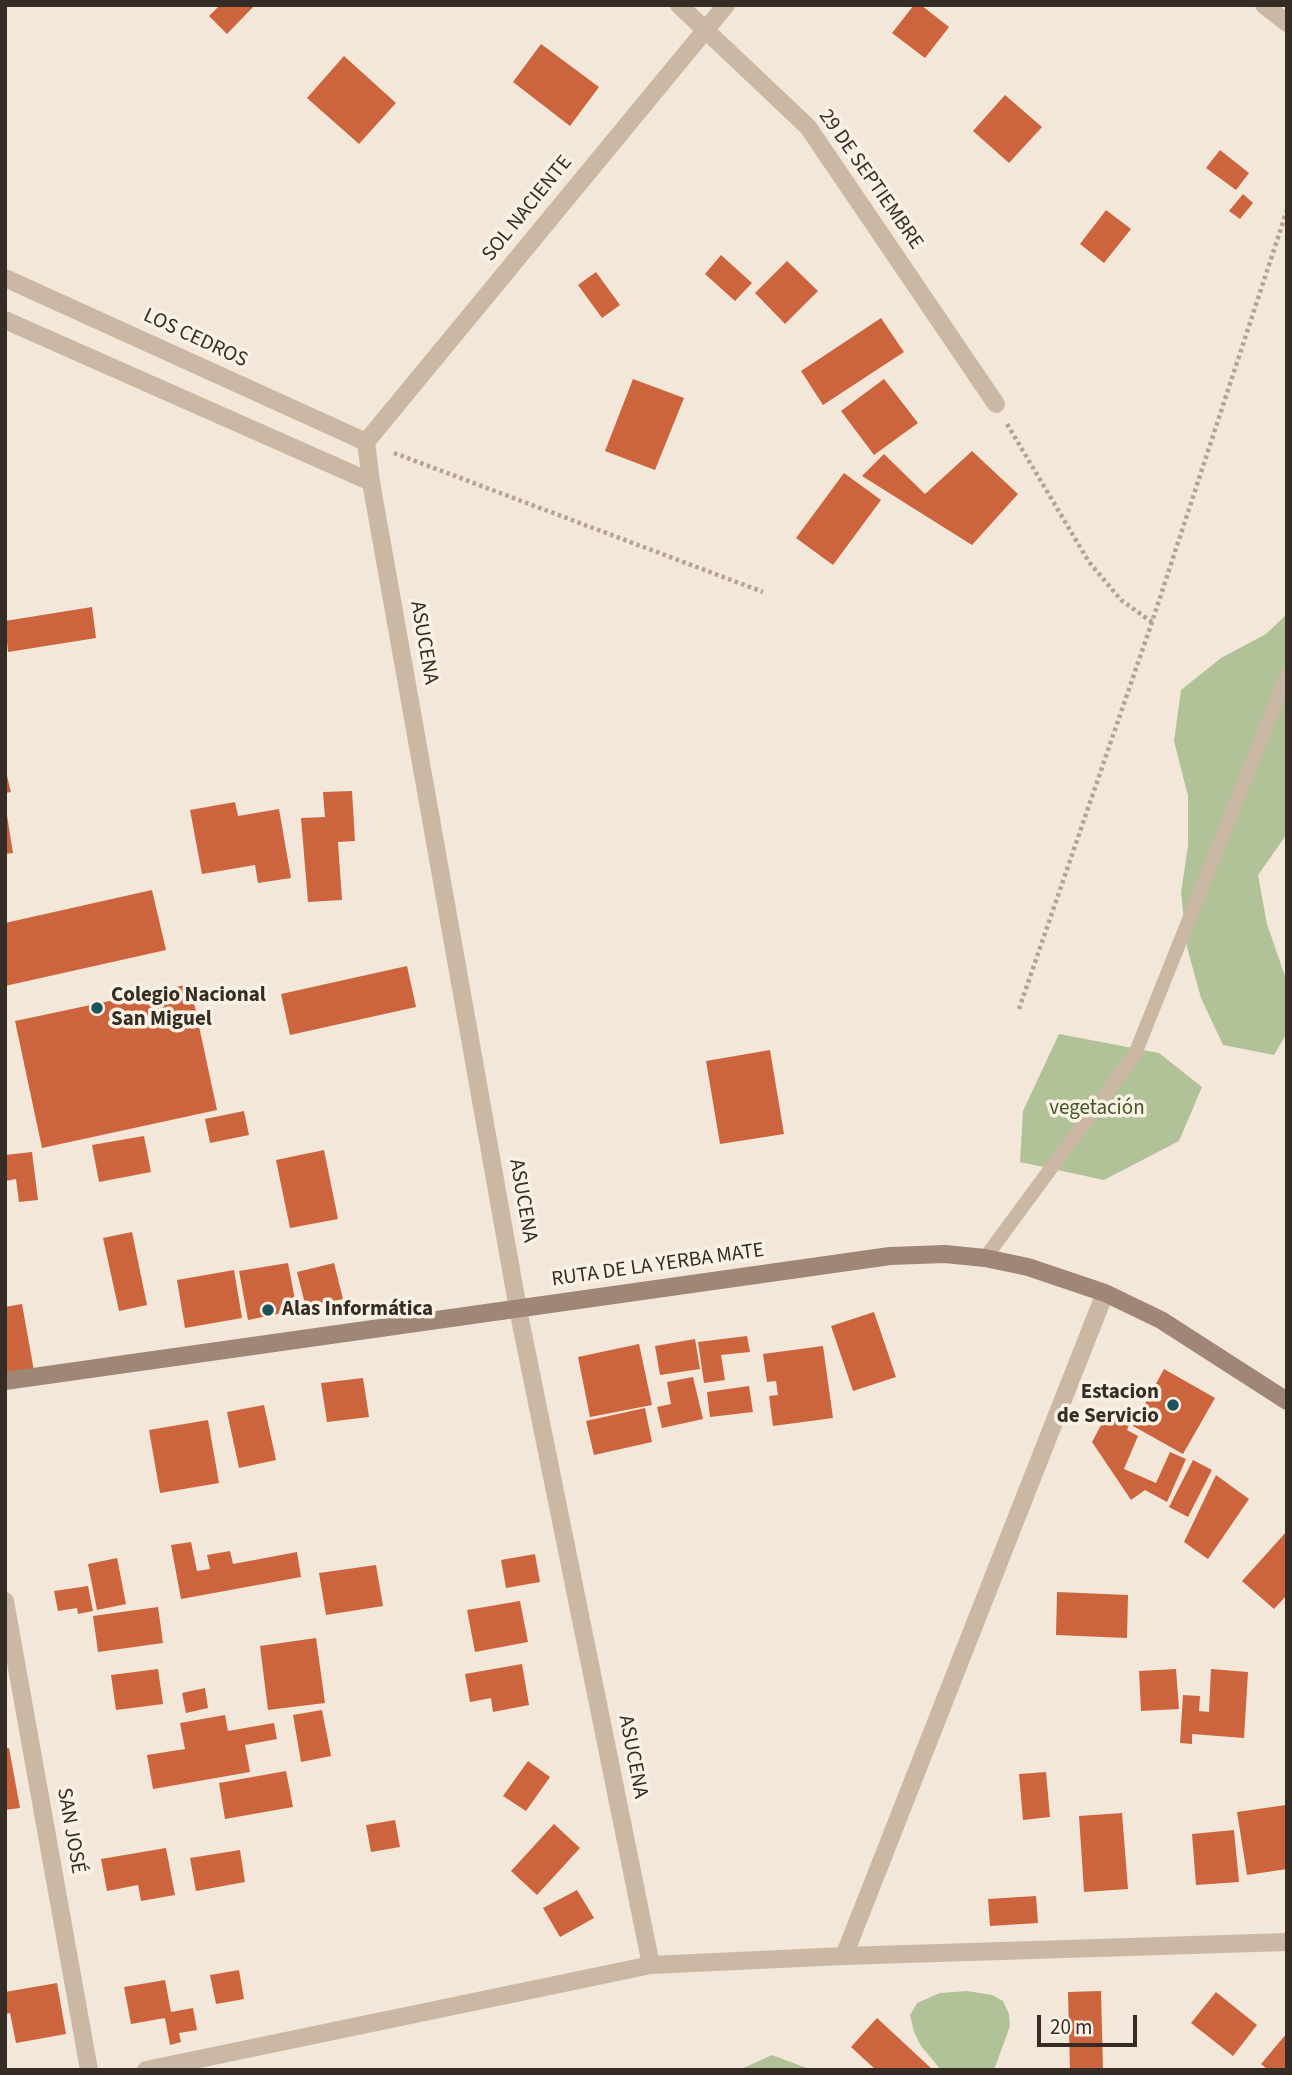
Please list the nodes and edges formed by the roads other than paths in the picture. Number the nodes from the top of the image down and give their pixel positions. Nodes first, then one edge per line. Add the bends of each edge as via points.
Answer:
1 (679, 5) edge
2 (726, 5) edge
3 (1264, 5) edge
4 (1287, 23) edge
5 (705, 30) junction
6 (5, 278) edge
7 (5, 320) edge
8 (996, 404) road end
9 (366, 442) junction
10 (371, 482) junction
11 (1287, 674) edge
12 (985, 1258) junction
13 (1105, 1293) junction
14 (518, 1309) junction
15 (5, 1381) edge
16 (1287, 1401) edge
17 (5, 1601) edge
18 (1287, 1942) edge
19 (844, 1956) junction
20 (651, 1965) junction
21 (89, 2070) edge
22 (146, 2070) edge

1 - 5 street, 29 DE SEPTIEMBRE
2 - 5 street, SOL NACIENTE
3 - 4 street
5 - 8 street, 29 DE SEPTIEMBRE via 808,127
5 - 9 street, SOL NACIENTE
6 - 9 street, LOS CEDROS
7 - 10 street
9 - 10 street, ASUCENA
10 - 14 street, ASUCENA
11 - 12 lane via 1135,1054
12 - 13 main road, RUTA DE LA YERBA MATE via 1028,1266
12 - 14 main road, RUTA DE LA YERBA MATE via 890,1256
13 - 16 main road, RUTA DE LA YERBA MATE via 1161,1320
13 - 19 street
14 - 15 main road, RUTA DE LA YERBA MATE
14 - 20 street, ASUCENA
17 - 21 street, SAN JOSÉ
18 - 19 street
19 - 20 street
20 - 22 street

